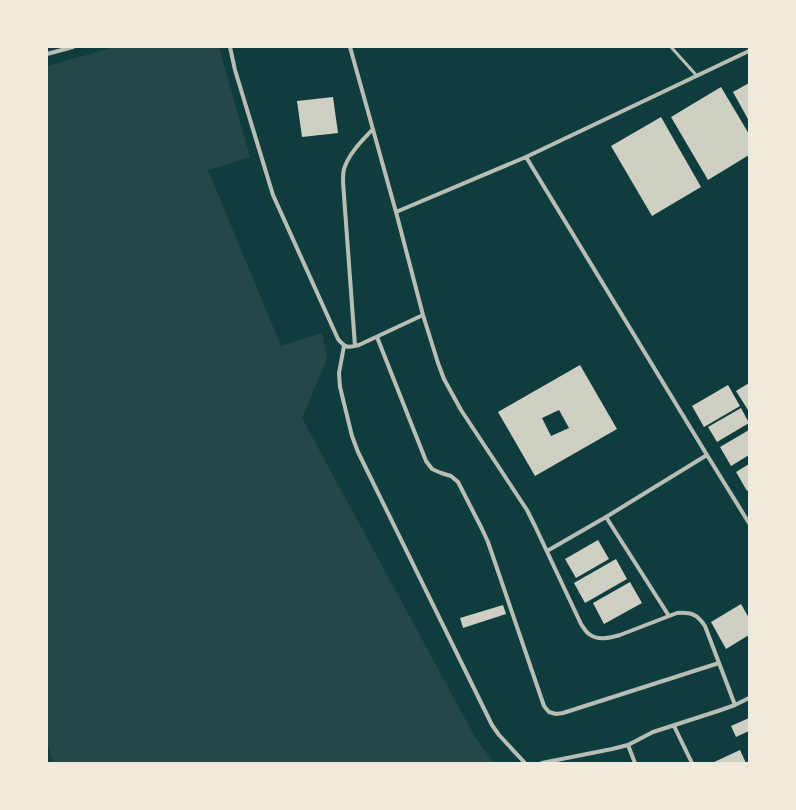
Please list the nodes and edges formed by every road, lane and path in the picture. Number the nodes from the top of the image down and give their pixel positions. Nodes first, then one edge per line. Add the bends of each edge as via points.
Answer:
1 (73, 47) edge
2 (230, 47) edge
3 (350, 47) edge
4 (671, 47) edge
5 (749, 51) edge
6 (47, 54) edge
7 (697, 76) junction
8 (373, 129) junction
9 (526, 157) junction
10 (396, 212) junction
11 (423, 315) junction
12 (377, 337) junction
13 (344, 346) junction
14 (356, 346) junction
15 (707, 455) junction
16 (606, 517) junction
17 (749, 523) edge
18 (547, 551) junction
19 (668, 616) junction
20 (719, 663) junction
21 (749, 698) edge
22 (735, 705) junction
23 (674, 726) junction
24 (628, 745) junction
25 (525, 763) edge
26 (542, 763) edge
27 (635, 763) edge
28 (692, 763) edge

1 - 6 street
2 - 13 street via 273,194 338,339
3 - 8 street
4 - 7 lane
5 - 7 street
7 - 9 street
8 - 10 street
8 - 14 street via 348,160 343,182
9 - 10 street
9 - 15 street
10 - 11 street
11 - 12 street
11 - 18 street via 444,379 461,410 526,510
12 - 14 street
12 - 20 street via 426,461 432,470 451,476 458,482 488,542 548,712 563,713
13 - 14 street
13 - 25 street via 339,373 340,386 358,452 492,725
15 - 16 street
15 - 17 street
16 - 18 street
16 - 19 street
18 - 19 street via 581,624 588,633 598,638 610,638
19 - 20 street via 686,612 701,619
20 - 22 street
21 - 22 street
22 - 23 street
23 - 24 street via 653,732
23 - 28 street
24 - 26 street
24 - 27 street

